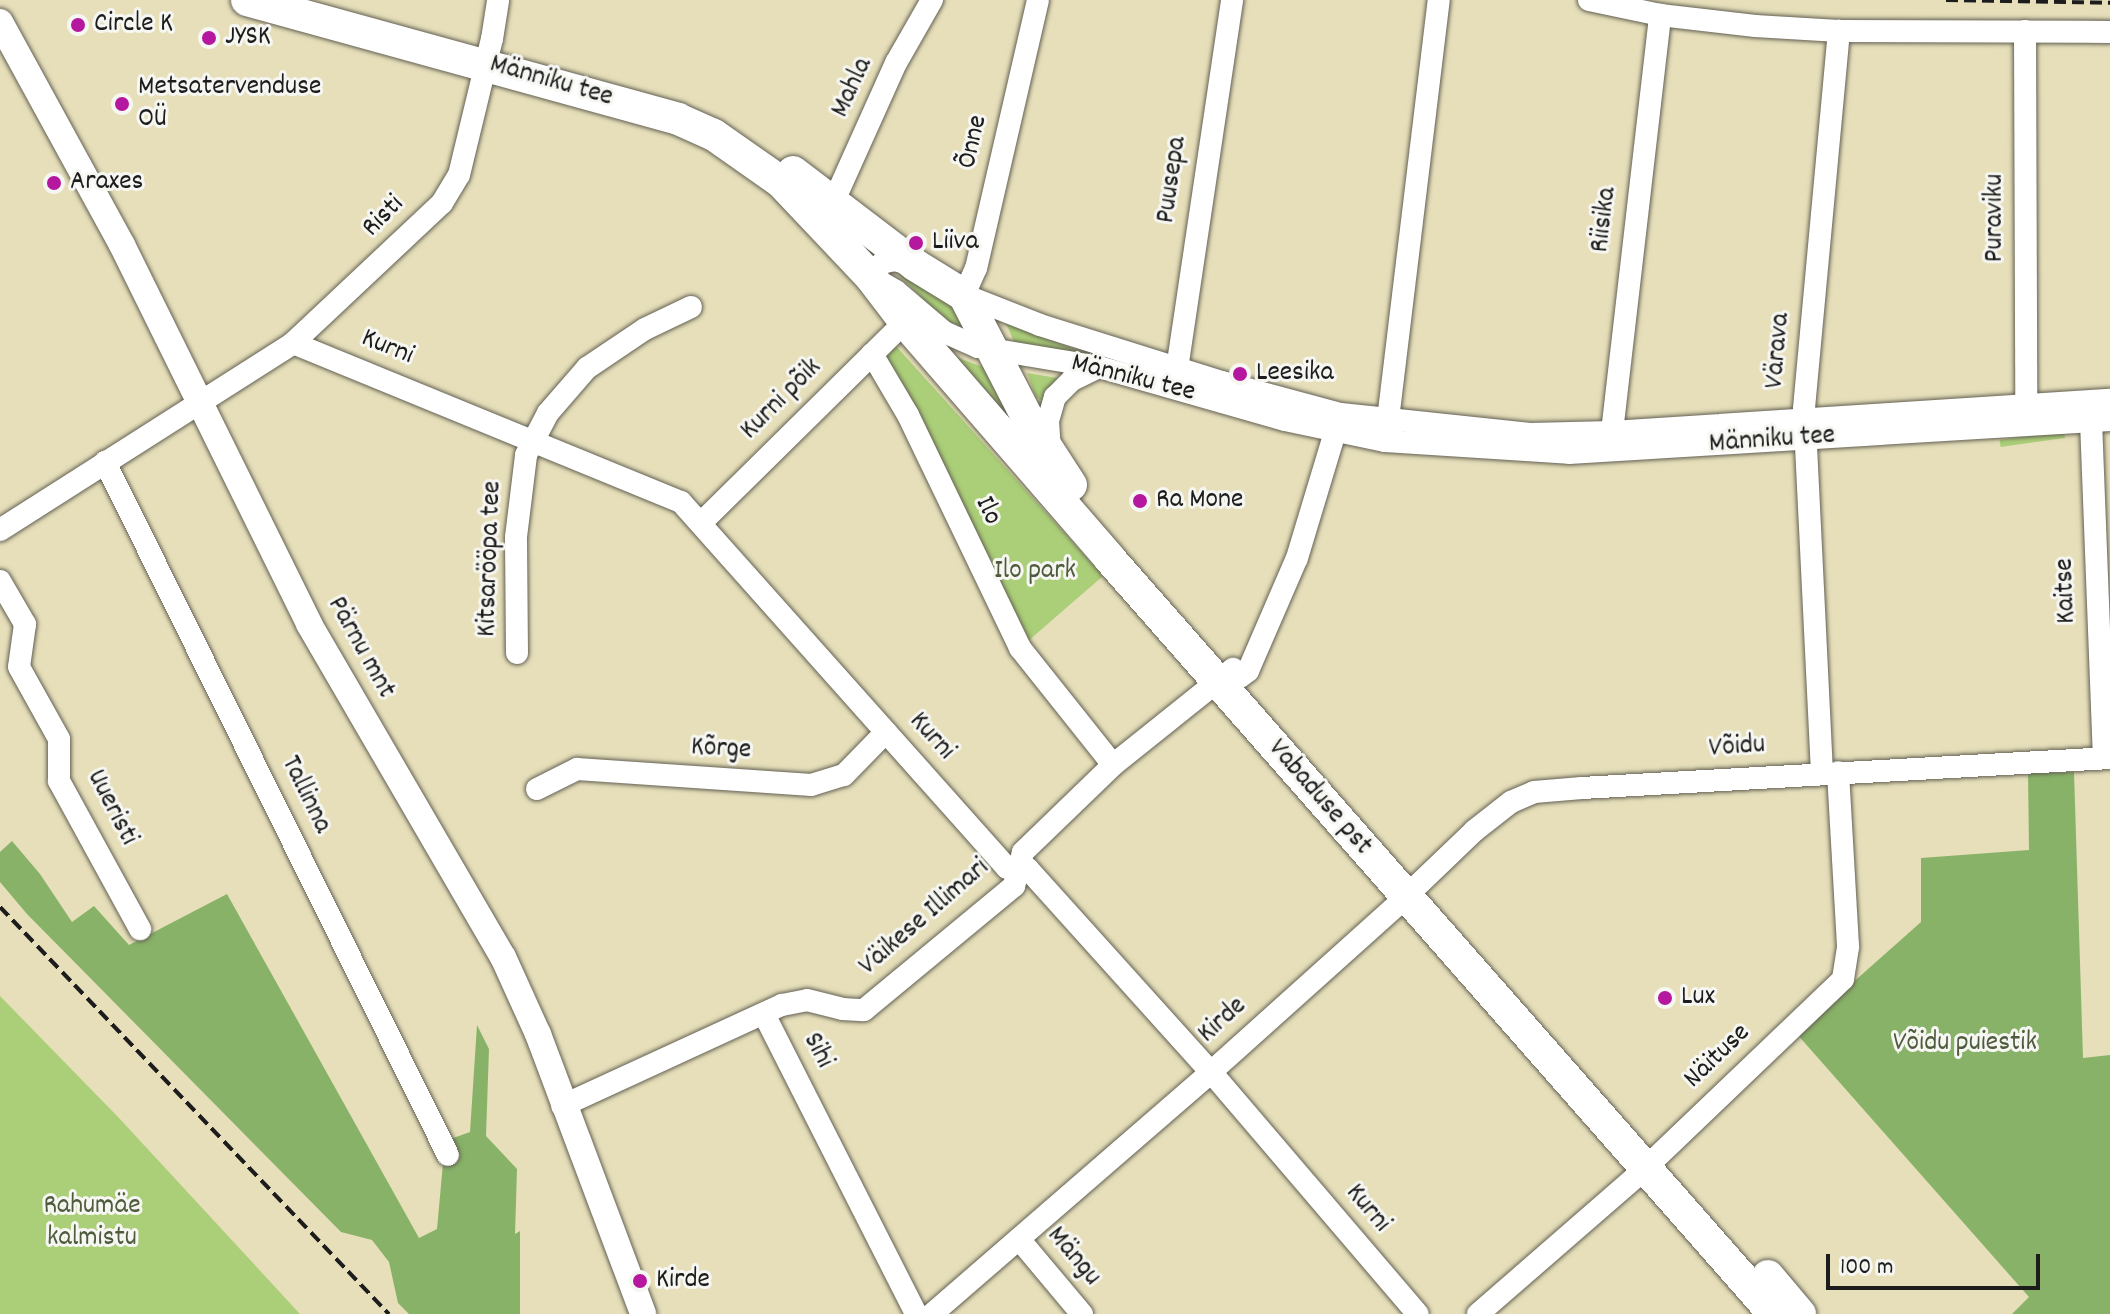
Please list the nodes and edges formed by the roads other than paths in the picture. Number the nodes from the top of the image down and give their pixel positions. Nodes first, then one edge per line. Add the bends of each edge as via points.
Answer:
1 (247, 0) edge
2 (320, 0) edge
3 (498, 0) edge
4 (932, 0) edge
5 (1038, 0) edge
6 (1232, 0) edge
7 (1439, 0) edge
8 (1589, 0) edge
9 (1660, 15) junction
10 (0, 22) edge
11 (1839, 31) junction
12 (2025, 31) junction
13 (2110, 32) edge
14 (488, 56) junction
15 (833, 203) junction
16 (915, 265) junction
17 (870, 276) junction
18 (964, 295) junction
19 (691, 307) dead end
20 (905, 322) junction
21 (293, 343) junction
22 (995, 351) junction
23 (872, 354) junction
24 (1099, 367) junction
25 (1177, 369) junction
26 (1159, 383) junction
27 (2110, 400) edge
28 (201, 403) junction
29 (2026, 405) junction
30 (2100, 421) edge
31 (1338, 423) junction
32 (1805, 428) junction
33 (1387, 431) junction
34 (1612, 432) junction
35 (534, 440) junction
36 (1051, 459) junction
37 (105, 462) junction
38 (702, 522) junction
39 (0, 530) edge
40 (0, 581) edge
41 (517, 653) dead end
42 (1230, 676) junction
43 (886, 732) junction
44 (2107, 758) edge
45 (1113, 765) junction
46 (1830, 772) junction
47 (537, 789) dead end
48 (1019, 868) junction
49 (1413, 890) junction
50 (140, 929) dead end
51 (764, 1014) junction
52 (1211, 1072) junction
53 (562, 1106) junction
54 (448, 1155) dead end
55 (1653, 1161) junction
56 (1019, 1239) junction
57 (643, 1314) edge
58 (916, 1314) edge
59 (932, 1314) edge
60 (1082, 1314) edge
61 (1418, 1314) edge
62 (1478, 1314) edge
63 (1774, 1314) edge
64 (1800, 1314) edge

1 - 14 highway, Männiku tee
2 - 14 highway, Männiku tee
3 - 14 street, Risti
4 - 15 street, Mahla via 896,63
5 - 18 street, Õnne via 976,268
6 - 25 street, Puusepa
7 - 33 street
8 - 9 street
9 - 11 street
9 - 34 street, Riisika
10 - 28 main road, Pärnu mnt
11 - 12 street
11 - 32 street, Värava
12 - 13 street
12 - 29 street, Puraviku
14 - 15 highway, Männiku tee via 663,98 724,123
14 - 17 highway, Männiku tee via 714,135 781,182
14 - 21 street, Risti via 453,189
15 - 16 highway, Männiku tee
16 - 17 street via 894,260 882,263
16 - 18 highway, Männiku tee
17 - 20 highway, Vabaduse pst
17 - 22 street, Männiku tee via 944,332
18 - 22 highway, Vabaduse pst
18 - 25 street, Männiku tee
19 - 35 street, Kitsarööpa tee via 645,329 587,368 548,413
20 - 23 street, Kurni põik
20 - 42 highway, Vabaduse pst
21 - 28 street, Risti
21 - 35 street, Kurni
22 - 24 street, Männiku tee
22 - 36 highway, Vabaduse pst
23 - 38 street, Kurni põik
23 - 45 street, Ilo via 908,415 1020,648
24 - 26 street, Männiku tee
24 - 36 street via 1072,380 1055,397 1048,421
25 - 26 street
25 - 31 street, Männiku tee
26 - 31 street, Männiku tee
27 - 29 street, Männiku tee
28 - 37 street
28 - 53 main road, Pärnu mnt via 309,624 503,957 538,1034
29 - 32 street, Männiku tee
30 - 32 street, Männiku tee
30 - 44 street, Kaitse
31 - 33 street, Männiku tee
31 - 42 street via 1297,558 1248,671
32 - 33 street, Männiku tee via 1569,453
32 - 34 street, Männiku tee
32 - 46 street, Värava
33 - 34 street, Männiku tee
35 - 38 street, Kurni via 681,502
35 - 41 street, Kitsarööpa tee via 526,455 518,505
36 - 42 highway, Vabaduse pst
37 - 39 street
37 - 54 street, Tallinna
38 - 43 street, Kurni
40 - 50 street, Uueristi via 25,624 19,667 59,739 59,781
42 - 45 street, Väikese Illimari
42 - 49 highway, Vabaduse pst
43 - 47 street, Kõrge via 844,775 811,785 577,769
43 - 48 street, Kurni via 1007,868
44 - 46 street, Võidu
45 - 48 street, Väikese Illimari via 1023,852
46 - 49 street, Võidu via 1534,792 1511,802 1474,831
46 - 55 street, Näituse via 1848,946 1843,979
48 - 51 street, Väikese Illimari via 1014,886 864,1010 807,1000
48 - 52 street, Kurni via 1028,869
49 - 52 street, Kirde
49 - 55 highway, Vabaduse pst
51 - 53 street, Sihi
51 - 58 street, Sihi
52 - 56 street, Kirde
52 - 61 street, Kurni
53 - 57 main road, Pärnu mnt
55 - 62 street, Näituse
55 - 63 highway, Vabaduse pst
55 - 64 highway, Vabaduse pst
56 - 59 street, Kirde
56 - 60 street, Mängu

